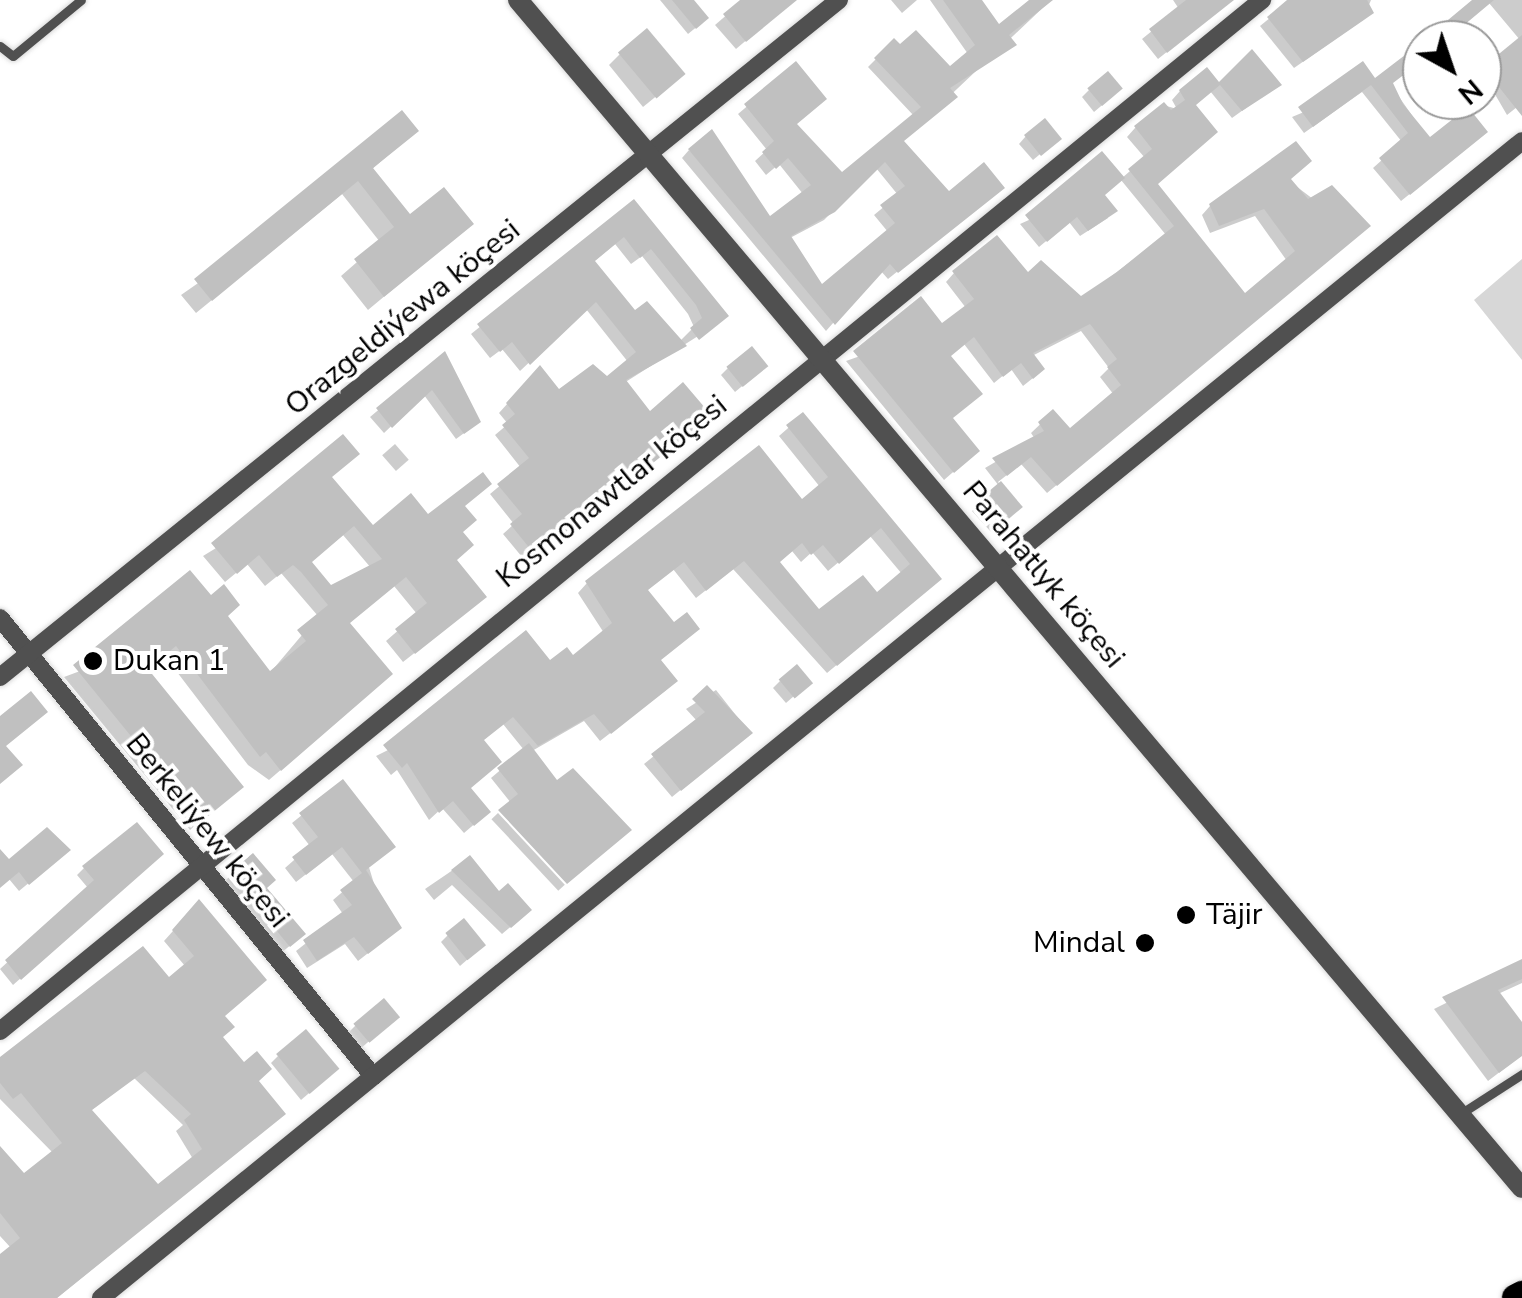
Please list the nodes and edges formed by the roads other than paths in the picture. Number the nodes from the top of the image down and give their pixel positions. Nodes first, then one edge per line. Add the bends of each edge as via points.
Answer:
1 (81, 0) edge
2 (518, 0) edge
3 (839, 0) edge
4 (1262, 0) edge
5 (0, 46) edge
6 (1522, 141) edge
7 (649, 154) junction
8 (818, 359) junction
9 (998, 567) junction
10 (0, 618) edge
11 (29, 654) junction
12 (0, 678) edge
13 (200, 868) junction
14 (0, 1030) edge
15 (1522, 1074) edge
16 (372, 1076) junction
17 (1460, 1114) junction
18 (1522, 1188) edge
19 (101, 1298) edge

1 - 5 lane via 14,56
2 - 7 street, Parahatlyk köçesi
3 - 7 street, Orazgeldiýewa köçesi
4 - 8 street, Kosmonawtlar köçesi
6 - 9 street
7 - 8 street, Parahatlyk köçesi
7 - 11 street, Orazgeldiýewa köçesi
8 - 9 street, Parahatlyk köçesi
8 - 13 street, Kosmonawtlar köçesi
9 - 16 street
9 - 17 street, Parahatlyk köçesi
10 - 11 street, Berkeliýew köçesi
11 - 12 street, Orazgeldiýewa köçesi
11 - 13 street, Berkeliýew köçesi
13 - 14 street, Kosmonawtlar köçesi
13 - 16 street, Berkeliýew köçesi
15 - 17 lane
16 - 19 street
17 - 18 street, Parahatlyk köçesi

